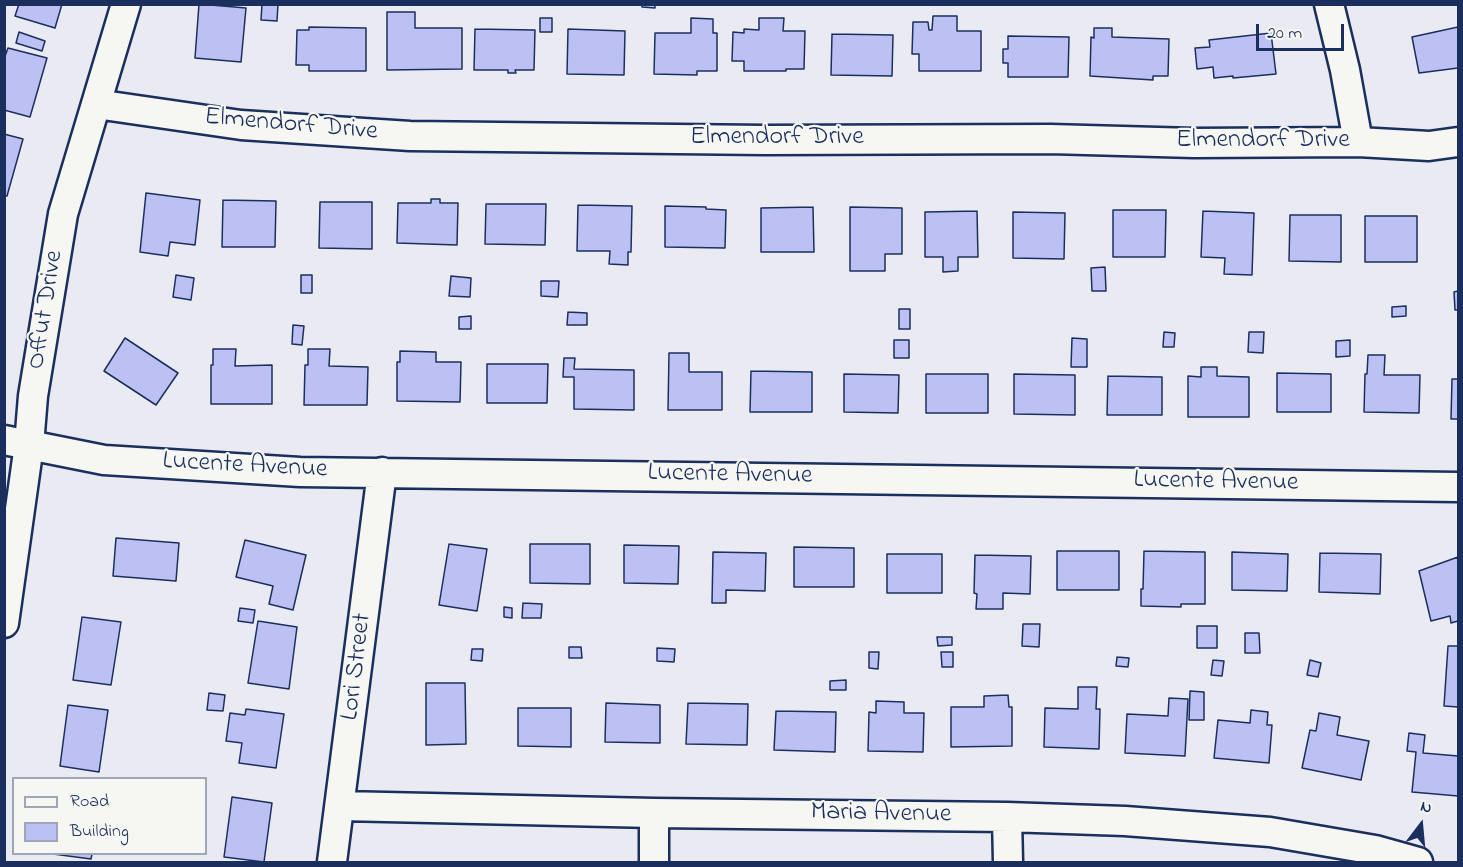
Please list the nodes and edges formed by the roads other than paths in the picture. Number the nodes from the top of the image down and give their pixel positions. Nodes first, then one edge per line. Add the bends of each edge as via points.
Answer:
1 (126, 4) edge
2 (1329, 4) edge
3 (96, 104) junction
4 (1358, 142) junction
5 (1458, 142) edge
6 (17, 443) edge
7 (381, 472) junction
8 (1458, 487) edge
9 (4, 623) edge
10 (341, 806) junction
11 (654, 813) junction
12 (1007, 817) junction
13 (332, 862) edge
14 (654, 862) edge
15 (1008, 862) edge
16 (1418, 862) edge

1 - 3 street, Offut Drive
2 - 4 street via 1346,70
3 - 4 street, Elmendorf Drive via 241,125 410,136
3 - 6 street, Offut Drive via 63,214 33,396
4 - 5 street, Elmendorf Drive via 1429,146
6 - 7 street, Lucente Avenue via 104,460 300,472
6 - 9 street, Offut Drive
7 - 8 street, Lucente Avenue
7 - 10 street, Lori Street
10 - 11 street, Maria Avenue
10 - 13 street, Lori Street
11 - 12 street, Maria Avenue
11 - 14 street
12 - 15 street
12 - 16 street, Maria Avenue via 1125,820 1270,832 1375,850

